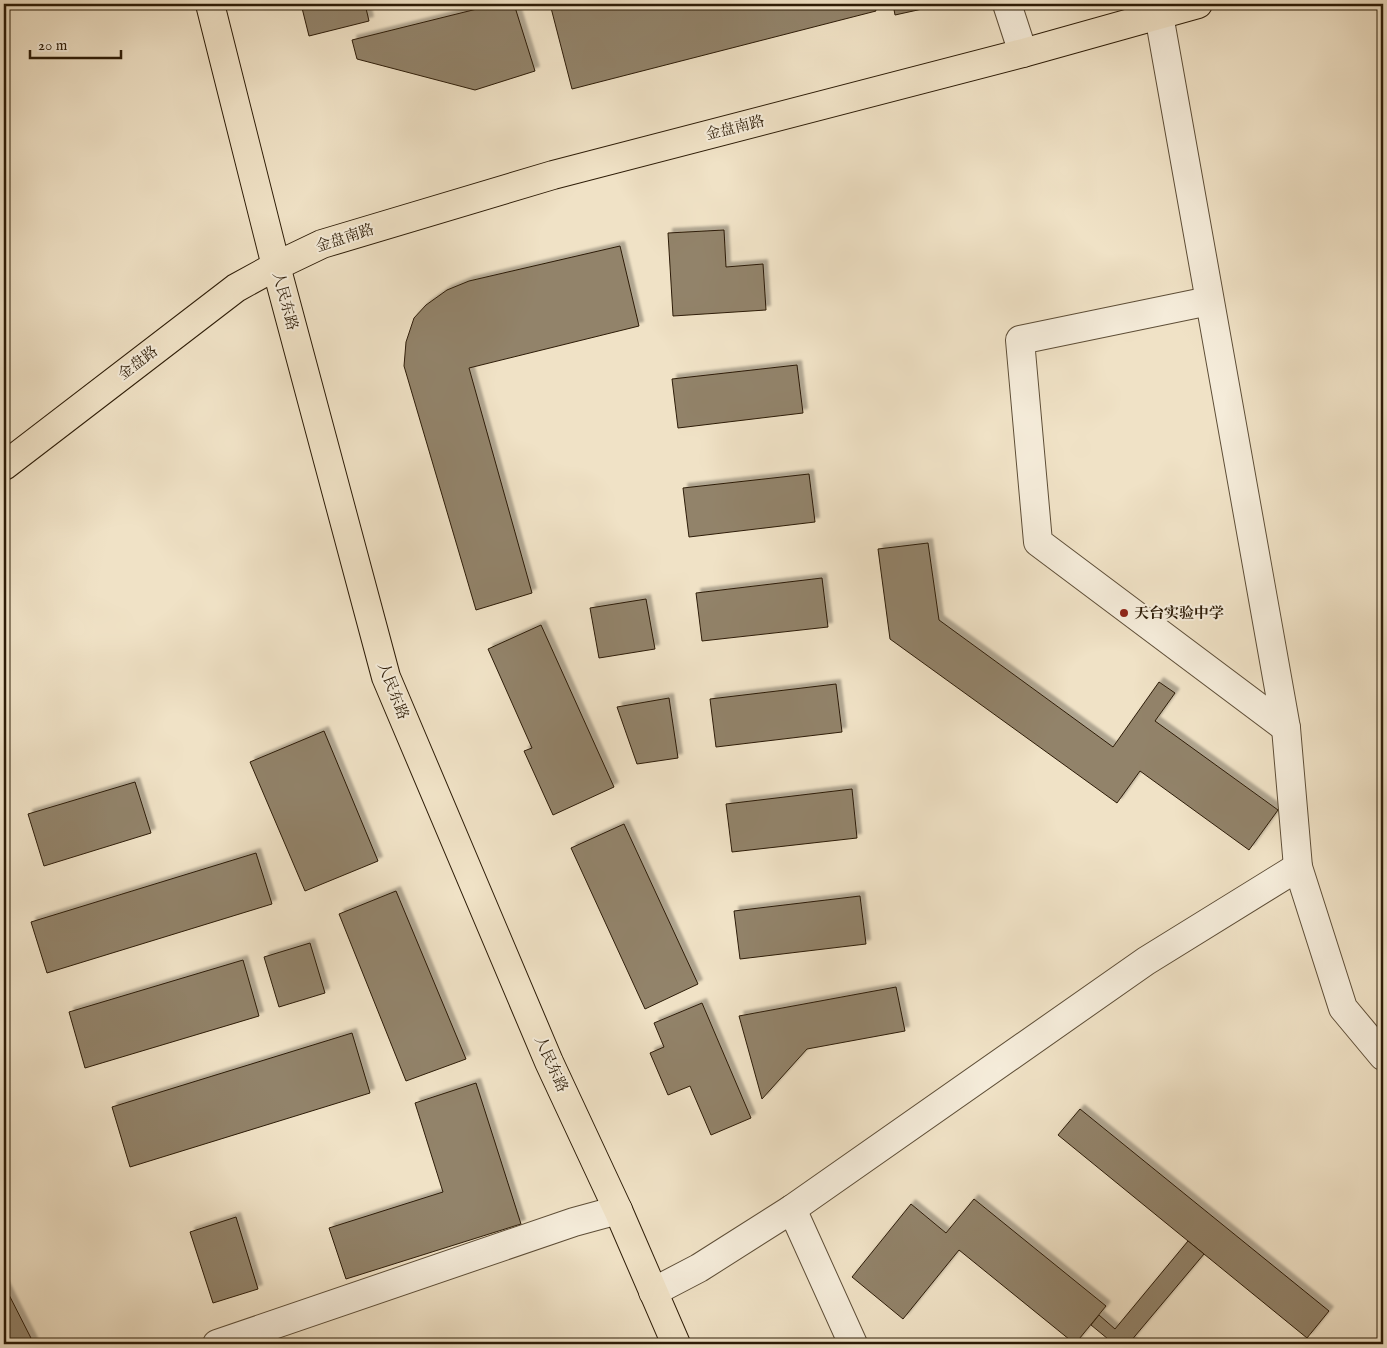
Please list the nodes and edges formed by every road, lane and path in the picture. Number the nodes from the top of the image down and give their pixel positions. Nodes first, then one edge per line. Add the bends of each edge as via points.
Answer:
1 (210, 4) edge
2 (1007, 4) edge
3 (1198, 4) edge
4 (1159, 15) junction
5 (1022, 54) junction
6 (276, 266) junction
7 (1209, 301) junction
8 (4, 466) edge
9 (1286, 728) junction
10 (1298, 867) junction
11 (1383, 1056) edge
12 (792, 1209) junction
13 (618, 1210) junction
14 (653, 1292) junction
15 (216, 1344) edge
16 (676, 1344) edge
17 (854, 1344) edge

1 - 6 main road, 人民东路
2 - 5 street
3 - 4 main road, 金盘南路
4 - 5 main road, 金盘南路
4 - 7 street
5 - 6 main road, 金盘南路 via 552,175 322,244
6 - 8 main road, 金盘路 via 236,288
6 - 13 main road, 人民东路 via 386,677 549,1062
7 - 9 street
7 - 9 street via 1020,340 1038,542
9 - 10 street
10 - 11 street via 1343,1008
10 - 12 street via 1146,962
12 - 14 street via 699,1268
12 - 17 street
13 - 14 main road, 人民东路
13 - 15 street
14 - 16 main road, 人民东路

